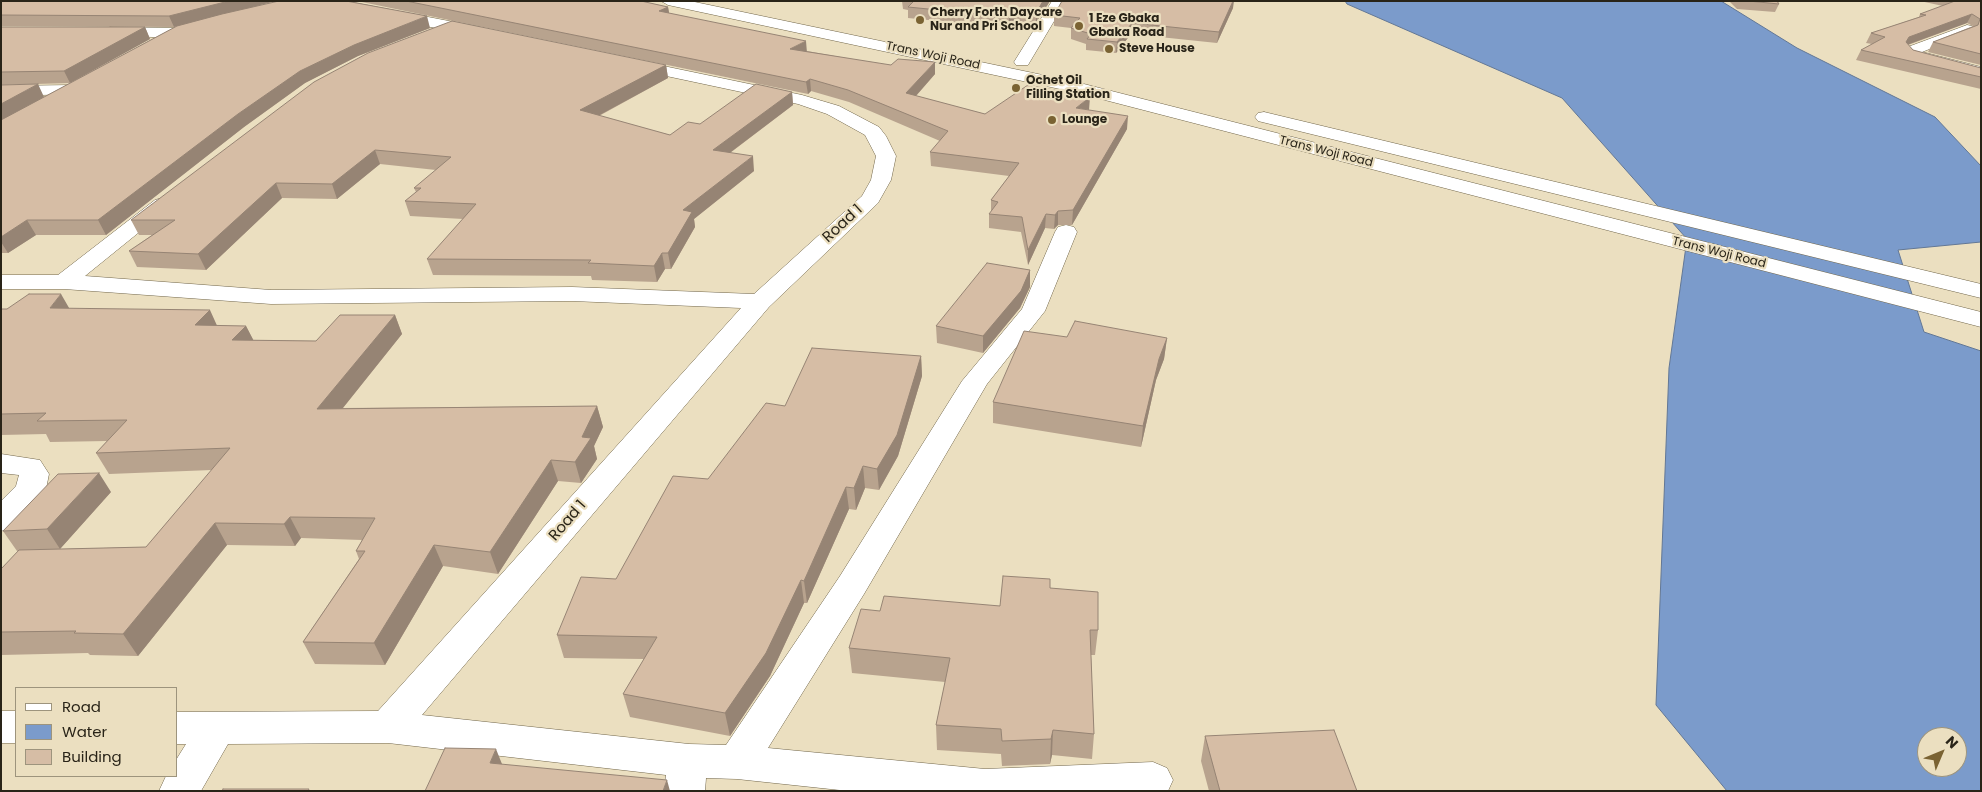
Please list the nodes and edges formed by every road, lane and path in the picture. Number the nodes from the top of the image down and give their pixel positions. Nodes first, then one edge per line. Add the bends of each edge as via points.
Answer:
1 (322, 1) edge
2 (668, 1) edge
3 (725, 1) edge
4 (1059, 1) edge
5 (694, 3) edge
6 (454, 26) junction
7 (1967, 29) edge
8 (98, 32) edge
9 (493, 34) edge
10 (417, 40) edge
11 (151, 46) edge
12 (610, 60) edge
13 (1022, 62) junction
14 (1981, 72) edge
15 (91, 80) edge
16 (73, 90) junction
17 (1, 91) edge
18 (1205, 104) dead end
19 (41, 108) edge
20 (1244, 113) dead end
21 (176, 193) edge
22 (1066, 232) dead end
23 (1, 282) edge
24 (64, 282) junction
25 (1981, 292) edge
26 (760, 302) junction
27 (1981, 320) edge
28 (1, 463) edge
29 (1, 520) edge
30 (1, 727) edge
31 (15, 727) edge
32 (388, 727) junction
33 (178, 728) edge
34 (217, 728) junction
35 (737, 762) junction
36 (686, 776) edge
37 (1153, 780) dead end
38 (985, 789) edge
39 (179, 791) edge

1 - 6 street
2 - 5 street, Trans Woji Road
3 - 13 street, Trans Woji Road
4 - 13 street
5 - 27 street, Trans Woji Road via 1076,88
6 - 9 street
6 - 10 street
7 - 14 street via 1911,51 1915,55
8 - 11 street via 183,30
12 - 26 street, Road 1 via 802,100 833,110 872,131 879,140 886,156 881,180 871,199
13 - 18 street, Trans Woji Road
15 - 16 street
16 - 17 street
16 - 19 street
20 - 25 street, Trans Woji Road
21 - 24 street
22 - 35 street via 1033,311 975,381 852,585
23 - 24 street
24 - 26 street via 271,297 572,294
26 - 32 street, Road 1
28 - 29 street via 29,467 34,474 31,489
30 - 31 street
32 - 34 street
32 - 36 street
33 - 34 street
34 - 39 street
35 - 36 street
35 - 38 street
37 - 38 street

